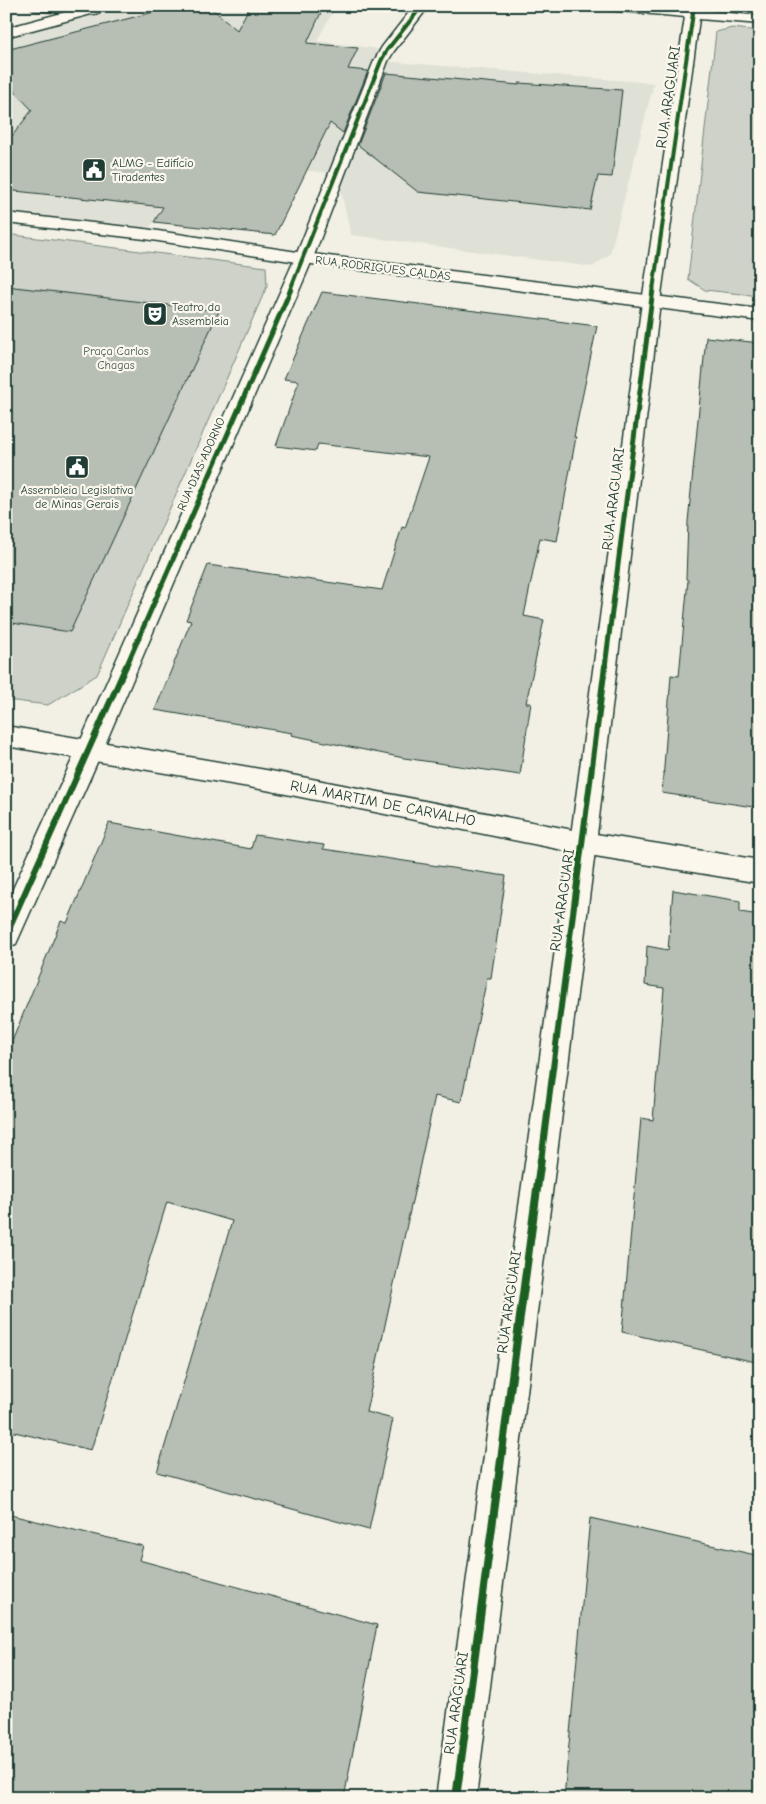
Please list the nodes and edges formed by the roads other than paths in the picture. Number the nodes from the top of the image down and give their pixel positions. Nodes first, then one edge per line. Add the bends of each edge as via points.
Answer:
1 (41, 6) edge
2 (422, 6) edge
3 (608, 6) edge
4 (99, 8) edge
5 (29, 9) edge
6 (693, 10) edge
7 (760, 20) edge
8 (6, 33) edge
9 (6, 218) edge
10 (304, 258) junction
11 (651, 302) junction
12 (760, 315) edge
13 (6, 736) edge
14 (90, 749) junction
15 (583, 843) junction
16 (760, 872) edge
17 (6, 935) edge
18 (456, 1798) edge

1 - 4 street
1 - 5 street
2 - 10 street, RUA DIAS ADORNO via 386,50
3 - 6 street
4 - 8 street
6 - 7 street
6 - 11 street, RUA ARAGUARI
9 - 10 street, RUA RODRIGUES CALDAS via 145,234
10 - 11 street, RUA RODRIGUES CALDAS
10 - 14 street, RUA DIAS ADORNO
11 - 12 street, RUA RODRIGUES CALDAS
11 - 15 street, RUA ARAGUARI
13 - 14 street, RUA MARTIM DE CARVALHO
14 - 15 street, RUA MARTIM DE CARVALHO via 266,780
14 - 17 street, RUA DIAS ADORNO
15 - 16 street, RUA MARTIM DE CARVALHO
15 - 18 street, RUA ARAGUARI

